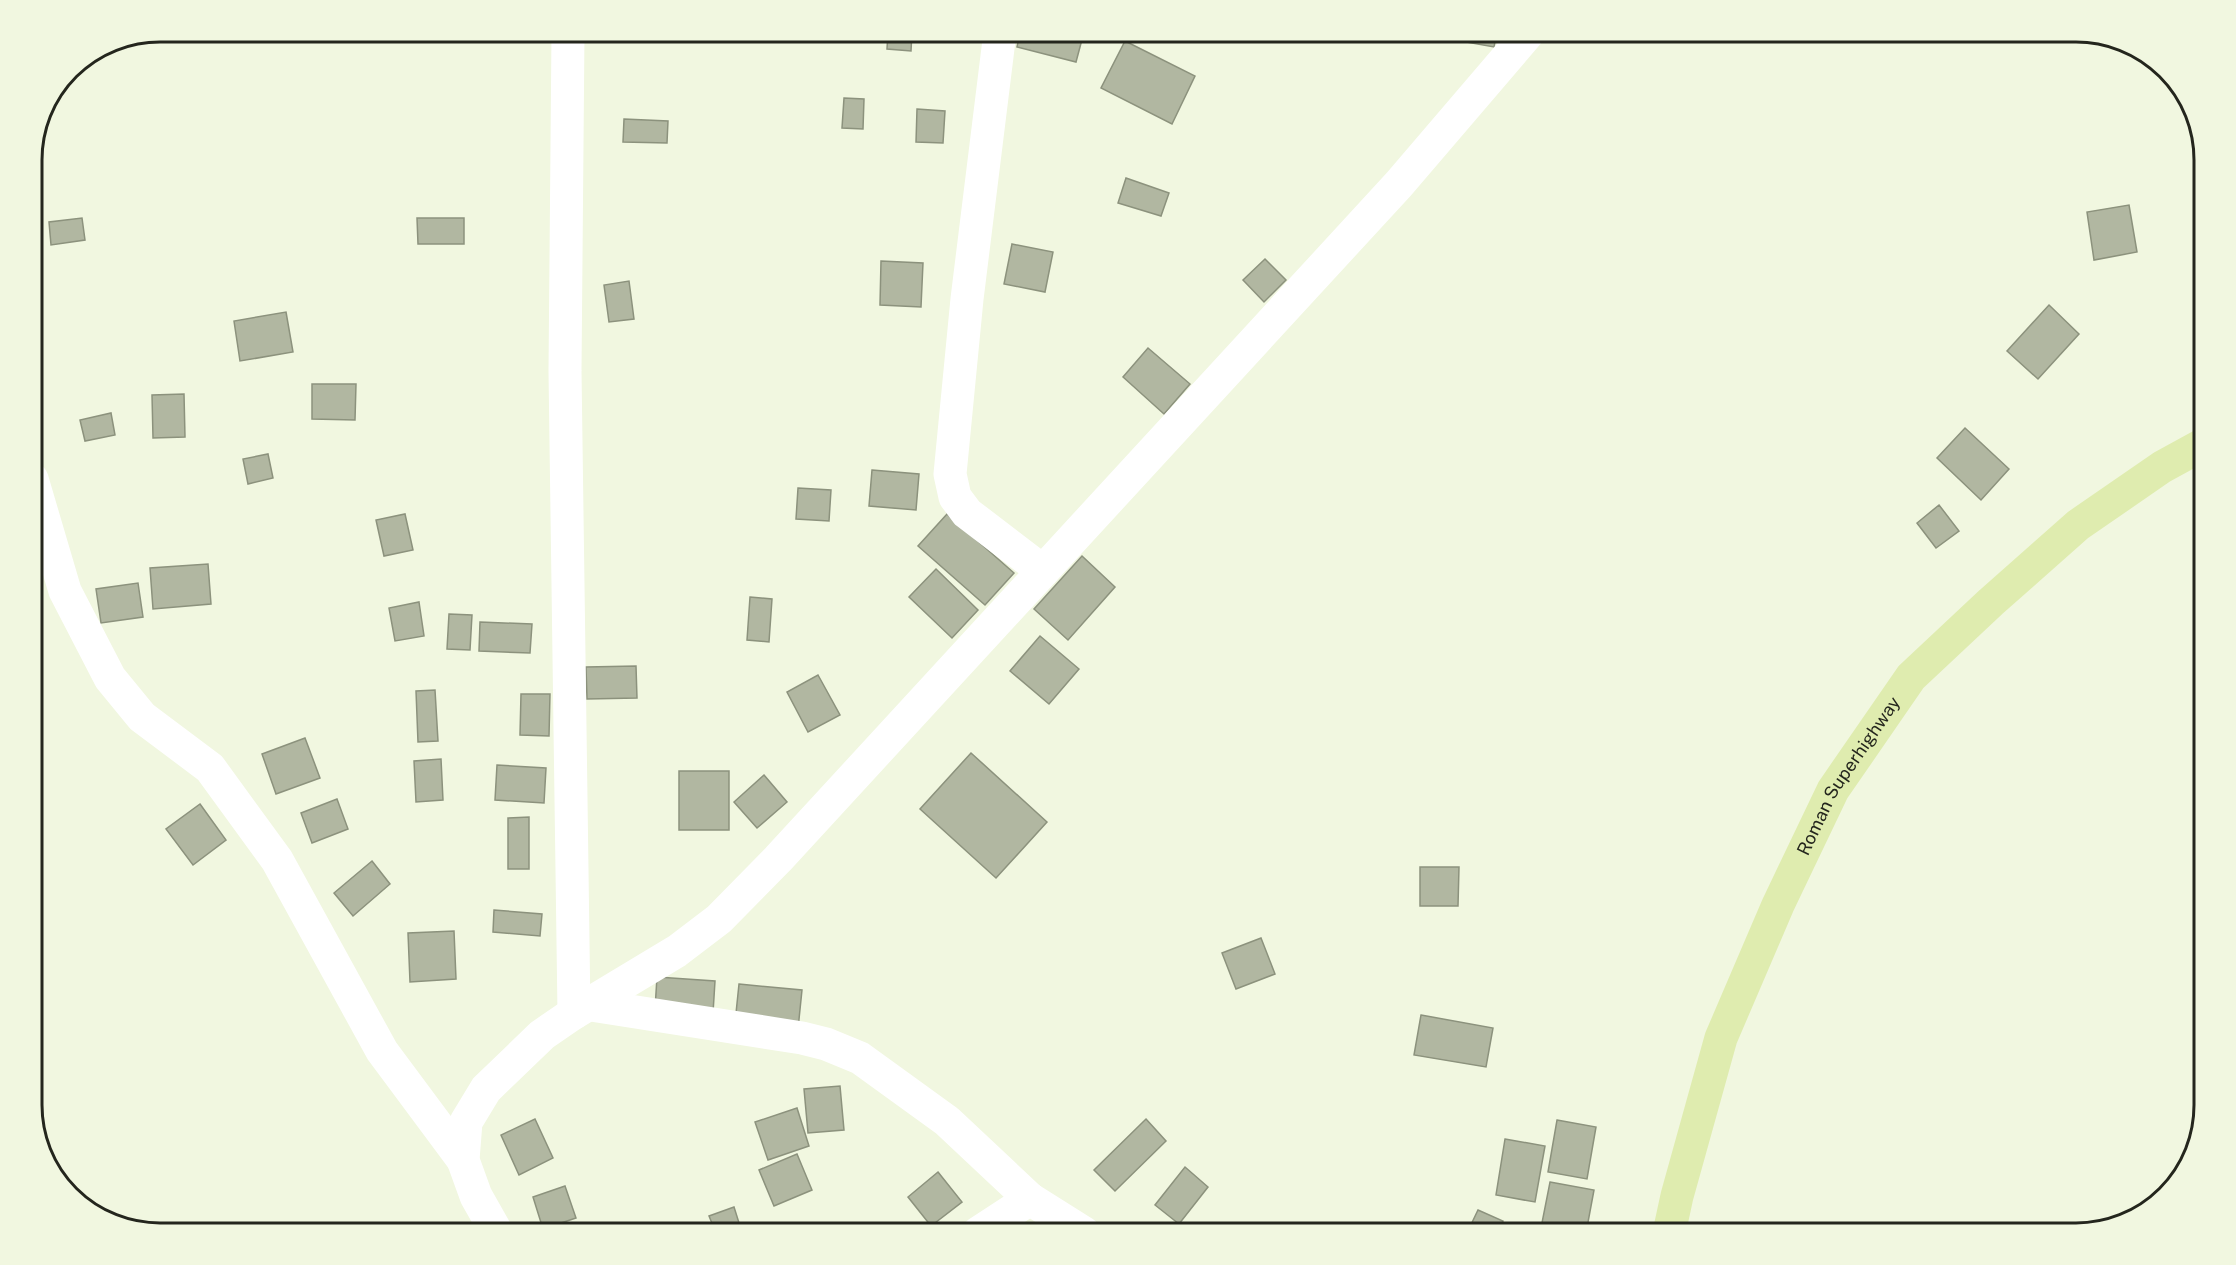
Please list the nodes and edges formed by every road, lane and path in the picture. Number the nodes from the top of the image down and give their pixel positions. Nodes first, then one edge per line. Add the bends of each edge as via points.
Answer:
1 (568, 42) edge
2 (999, 42) edge
3 (1521, 42) edge
4 (2194, 449) edge
5 (42, 513) edge
6 (1043, 571) junction
7 (583, 1009) junction
8 (463, 1160) junction
9 (1030, 1199) junction
10 (491, 1223) edge
11 (993, 1223) edge
12 (1068, 1223) edge
13 (1671, 1223) edge

1 - 7 street via 565,371
2 - 6 street via 950,474 956,497 967,513
3 - 6 street via 1400,184
4 - 13 main road, Roman Superhighway via 2078,525 1951,639 1911,677 1833,790 1721,1038
5 - 8 street via 65,591 110,678 142,717 210,768 277,860 382,1051
6 - 7 street via 719,919
7 - 8 street via 542,1035 486,1089 466,1122
7 - 9 street via 802,1038 860,1058 947,1121
8 - 10 street
9 - 11 street
9 - 12 street

